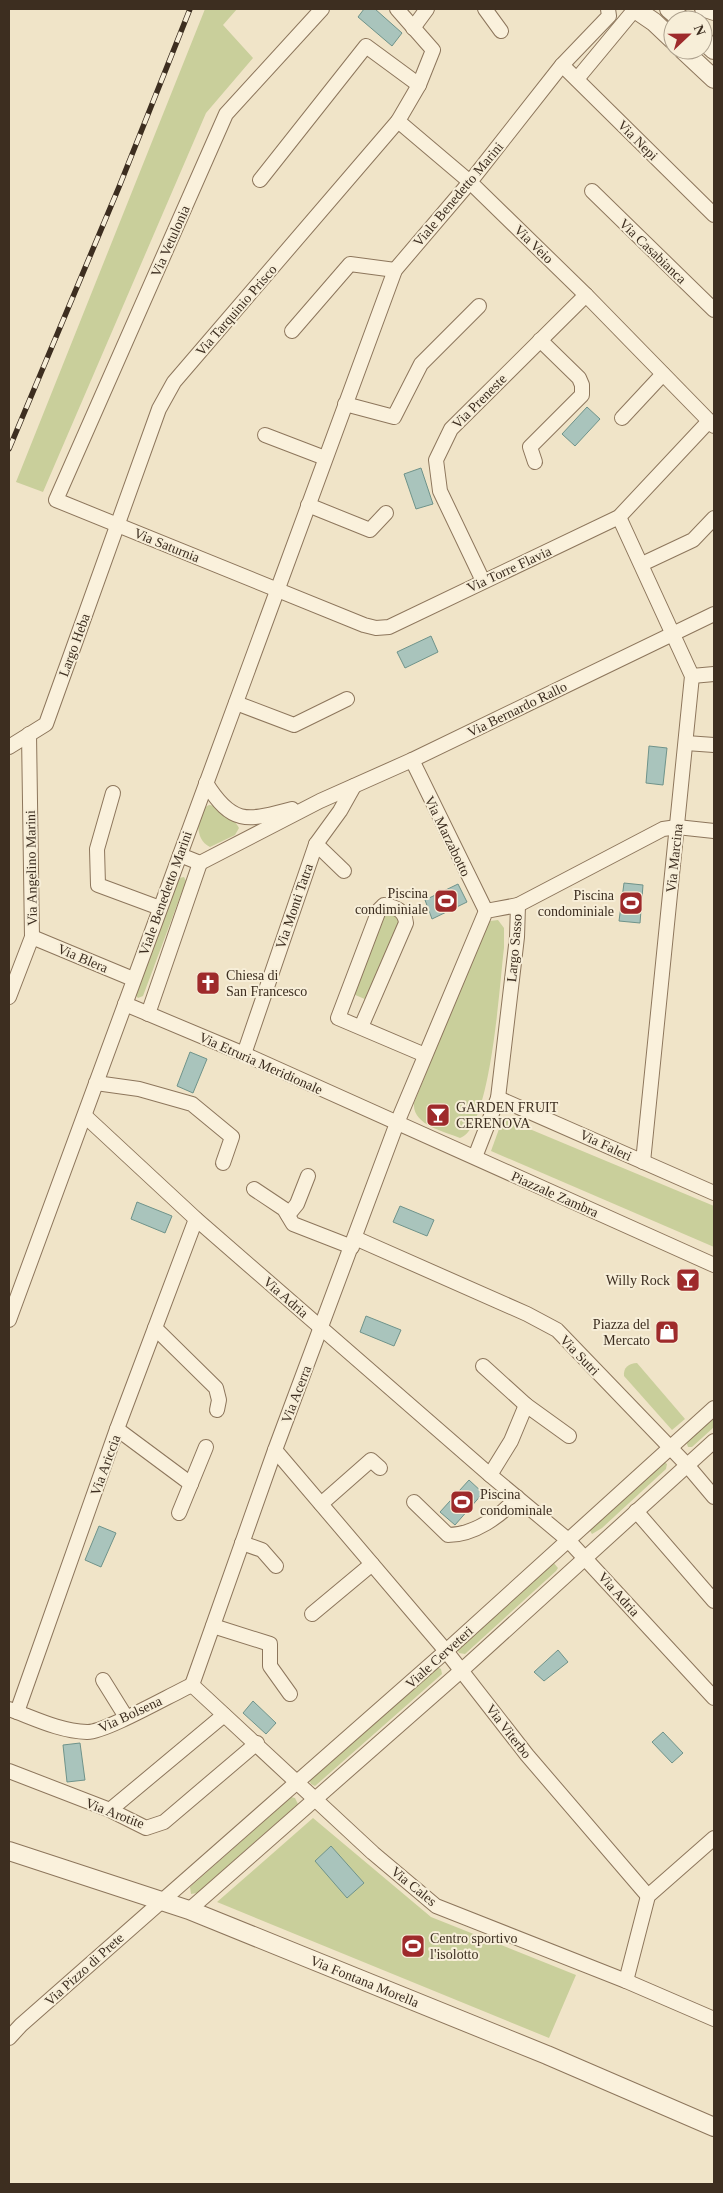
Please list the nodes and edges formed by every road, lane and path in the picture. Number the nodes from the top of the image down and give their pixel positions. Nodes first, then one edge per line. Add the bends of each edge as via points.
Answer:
1 (322, 9) edge
2 (396, 9) edge
3 (427, 9) edge
4 (485, 9) edge
5 (608, 9) edge
6 (635, 9) edge
7 (702, 9) edge
8 (714, 13) edge
9 (413, 28) junction
10 (501, 31) dead end
11 (663, 31) edge
12 (694, 60) edge
13 (562, 65) junction
14 (577, 79) junction
15 (714, 79) edge
16 (419, 85) junction
17 (398, 121) junction
18 (260, 180) dead end
19 (470, 182) junction
20 (592, 191) dead end
21 (714, 215) edge
22 (395, 270) junction
23 (586, 295) junction
24 (479, 306) dead end
25 (714, 310) edge
26 (292, 331) dead end
27 (540, 340) junction
28 (663, 374) junction
29 (346, 404) junction
30 (622, 418) dead end
31 (712, 424) edge
32 (266, 434) dead end
33 (325, 458) junction
34 (535, 462) dead end
35 (56, 500) joint
36 (308, 505) junction
37 (386, 513) dead end
38 (619, 517) junction
39 (714, 518) edge
40 (117, 525) junction
41 (642, 564) junction
42 (483, 581) junction
43 (277, 590) junction
44 (714, 614) edge
45 (674, 633) junction
46 (714, 674) edge
47 (692, 676) junction
48 (347, 699) dead end
49 (236, 703) junction
50 (29, 734) junction
51 (686, 742) junction
52 (714, 745) edge
53 (9, 747) edge
54 (412, 760) junction
55 (206, 783) junction
56 (354, 786) junction
57 (114, 793) dead end
58 (320, 801) junction
59 (677, 827) junction
60 (714, 831) edge
61 (316, 844) junction
62 (180, 855) junction
63 (200, 863) junction
64 (344, 871) dead end
65 (518, 905) junction
66 (160, 908) junction
67 (486, 911) junction
68 (32, 936) junction
69 (133, 979) junction
70 (9, 997) edge
71 (125, 1004) junction
72 (148, 1014) junction
73 (361, 1027) junction
74 (244, 1054) junction
75 (425, 1054) junction
76 (96, 1083) junction
77 (498, 1098) junction
78 (85, 1116) junction
79 (397, 1123) junction
80 (475, 1157) junction
81 (643, 1162) junction
82 (223, 1164) dead end
83 (308, 1176) dead end
84 (254, 1189) dead end
85 (714, 1193) edge
86 (288, 1215) junction
87 (196, 1219) junction
88 (354, 1243) junction
89 (714, 1264) edge
90 (9, 1320) edge
91 (322, 1327) junction
92 (155, 1328) junction
93 (483, 1366) dead end
94 (526, 1405) junction
95 (714, 1408) edge
96 (217, 1410) dead end
97 (117, 1429) junction
98 (569, 1436) dead end
99 (714, 1441) edge
100 (206, 1447) dead end
101 (670, 1448) junction
102 (275, 1450) junction
103 (687, 1465) junction
104 (380, 1468) dead end
105 (490, 1475) junction
106 (191, 1484) junction
107 (517, 1497) junction
108 (714, 1497) edge
109 (414, 1502) dead end
110 (321, 1504) junction
111 (636, 1511) junction
112 (179, 1513) dead end
113 (568, 1540) junction
114 (242, 1543) junction
115 (586, 1557) junction
116 (372, 1564) junction
117 (276, 1566) dead end
118 (714, 1601) edge
119 (312, 1614) dead end
120 (213, 1626) junction
121 (446, 1651) junction
122 (462, 1670) junction
123 (103, 1680) dead end
124 (192, 1685) junction
125 (290, 1694) dead end
126 (714, 1698) edge
127 (13, 1710) edge
128 (224, 1715) junction
129 (126, 1717) junction
130 (257, 1743) junction
131 (9, 1771) edge
132 (297, 1781) junction
133 (316, 1798) junction
134 (110, 1810) junction
135 (714, 1838) edge
136 (9, 1851) edge
137 (648, 1896) junction
138 (160, 1901) junction
139 (189, 1910) junction
140 (626, 1981) junction
141 (714, 2019) edge
142 (9, 2038) edge
143 (714, 2127) edge

1 - 35 street, Via Vetulonia via 226,114
2 - 9 street
3 - 9 street
4 - 10 street
5 - 13 street, Viale Benedetto Marini via 609,16
6 - 11 street
6 - 14 street
7 - 8 street
9 - 16 street via 432,50
12 - 15 street
13 - 14 street, Via Nepi
13 - 19 street, Viale Benedetto Marini
14 - 21 street, Via Nepi
16 - 17 street
16 - 18 street via 366,46
17 - 19 street, Via Veio
17 - 40 street, Via Tarquinio Prisco via 174,382 159,409
19 - 22 street, Viale Benedetto Marini
19 - 23 street, Via Veio
20 - 25 street, Via Casabianca
22 - 26 street via 350,264
22 - 29 street, Viale Benedetto Marini
23 - 27 street, Via Preneste
23 - 28 street, Via Veio
24 - 29 street via 421,364 394,417
27 - 34 street via 579,378 582,395 530,447
27 - 42 street, Via Preneste via 451,429 436,460 440,491
28 - 30 street
28 - 31 street, Via Veio
29 - 33 street, Viale Benedetto Marini
31 - 38 street, Via Torre Flavia
32 - 33 street
33 - 36 street, Viale Benedetto Marini
35 - 40 street, Via Saturnia
36 - 37 street via 370,530
36 - 43 street, Viale Benedetto Marini
38 - 41 street, Via Marcina
38 - 42 street, Via Torre Flavia
39 - 41 street via 693,540
40 - 43 street, Via Saturnia
40 - 50 street, Largo Heba via 46,724
41 - 45 street, Via Marcina
42 - 43 street, Via Torre Flavia via 389,627 376,628
43 - 49 street, Viale Benedetto Marini
44 - 45 street, Via Bernardo Rallo
45 - 47 street, Via Marcina
45 - 54 street, Via Bernardo Rallo
46 - 47 street
47 - 51 street, Via Marcina
48 - 49 street via 294,725
49 - 55 street, Viale Benedetto Marini
50 - 53 street, Largo Heba
50 - 68 street, Via Angelino Marini
51 - 52 street
51 - 59 street, Via Marcina
54 - 56 street, Via Bernardo Rallo
54 - 67 street, Via Marzabotto
55 - 58 street, Via Bernardo Rallo via 226,808 250,819
55 - 62 street, Viale Benedetto Marini
56 - 58 street, Via Bernardo Rallo
56 - 61 street, Via Monti Tatra
57 - 66 street via 97,849 98,885
58 - 63 street, Via Bernardo Rallo
59 - 60 street
59 - 65 street via 663,829
59 - 81 street, Via Marcina
61 - 64 street, Via Monti Tatra
61 - 74 street, Via Monti Tatra
62 - 63 street
62 - 66 street, Viale Benedetto Marini
63 - 72 street
65 - 67 street, Largo Sasso
65 - 77 street, Largo Sasso
66 - 69 street, Viale Benedetto Marini
67 - 75 street
68 - 69 street, Via Blera
68 - 70 street, Via Angelino Marini
69 - 71 street, Viale Benedetto Marini
71 - 72 street, Via Etruria Meridionale
71 - 76 street, Viale Benedetto Marini
72 - 74 street, Via Etruria Meridionale
73 - 73 street via 338,1018 379,910 384,906 398,908 406,924
73 - 75 street
74 - 79 street, Via Etruria Meridionale
75 - 79 street
76 - 78 street, Viale Benedetto Marini
76 - 82 street via 139,1089 192,1104 232,1137
77 - 80 street, Largo Sasso
77 - 81 street, Via Faleri
78 - 87 street, Via Adria
78 - 90 street, Viale Benedetto Marini
79 - 80 street, Piazzale Zambra
79 - 88 street, Via Acerra
80 - 89 street, Piazzale Zambra
81 - 85 street, Via Faleri
83 - 86 street via 297,1204
84 - 86 street
86 - 88 street via 293,1224
87 - 91 street, Via Adria
87 - 92 street, Via Ariccia
88 - 91 street, Via Acerra
88 - 101 street, Via Sutri via 527,1314 557,1330
91 - 102 street, Via Acerra
91 - 105 street, Via Adria
92 - 96 street via 216,1388
92 - 97 street, Via Ariccia
93 - 94 street
94 - 98 street
94 - 105 street
95 - 101 street, Viale Cerveteri
97 - 106 street
97 - 127 street, Via Ariccia
99 - 103 street, Viale Cerveteri
100 - 106 street
101 - 103 street, Via Sutri
101 - 113 street, Viale Cerveteri
102 - 110 street, Via Viterbo
102 - 114 street, Via Acerra
103 - 108 street, Via Sutri
103 - 111 street, Viale Cerveteri
104 - 110 street via 371,1460
105 - 107 street, Via Adria
106 - 112 street
107 - 109 street via 506,1511 462,1535 448,1535
107 - 113 street, Via Adria
110 - 116 street, Via Viterbo
111 - 115 street, Viale Cerveteri
111 - 118 street
113 - 115 street, Via Adria
113 - 121 street, Viale Cerveteri
114 - 117 street via 262,1550
114 - 120 street, Via Acerra
115 - 122 street, Viale Cerveteri
115 - 126 street, Via Adria
116 - 119 street
116 - 121 street, Via Viterbo
120 - 124 street, Via Acerra
120 - 125 street via 270,1644 270,1666
121 - 122 street, Via Viterbo
121 - 132 street, Viale Cerveteri
122 - 133 street, Viale Cerveteri
122 - 137 street, Via Viterbo via 527,1755
123 - 129 street
124 - 128 street, Via Cales
124 - 129 street, Via Bolsena
127 - 129 street, Via Bolsena via 58,1728 88,1732 106,1728
128 - 130 street, Via Cales
128 - 134 street
130 - 132 street, Via Cales
130 - 134 street, Via Arotite via 164,1822 146,1828
131 - 134 street, Via Arotite
132 - 133 street, Via Cales
132 - 138 street, Viale Cerveteri
133 - 139 street, Viale Cerveteri
133 - 140 street, Via Cales via 373,1853 436,1906
135 - 137 street
136 - 138 street, Via Fontana Morella
137 - 140 street
138 - 139 street, Via Fontana Morella
138 - 142 street, Via Pizzo di Prete via 20,2024
139 - 143 street, Via Fontana Morella via 547,2054
140 - 141 street, Via Cales

